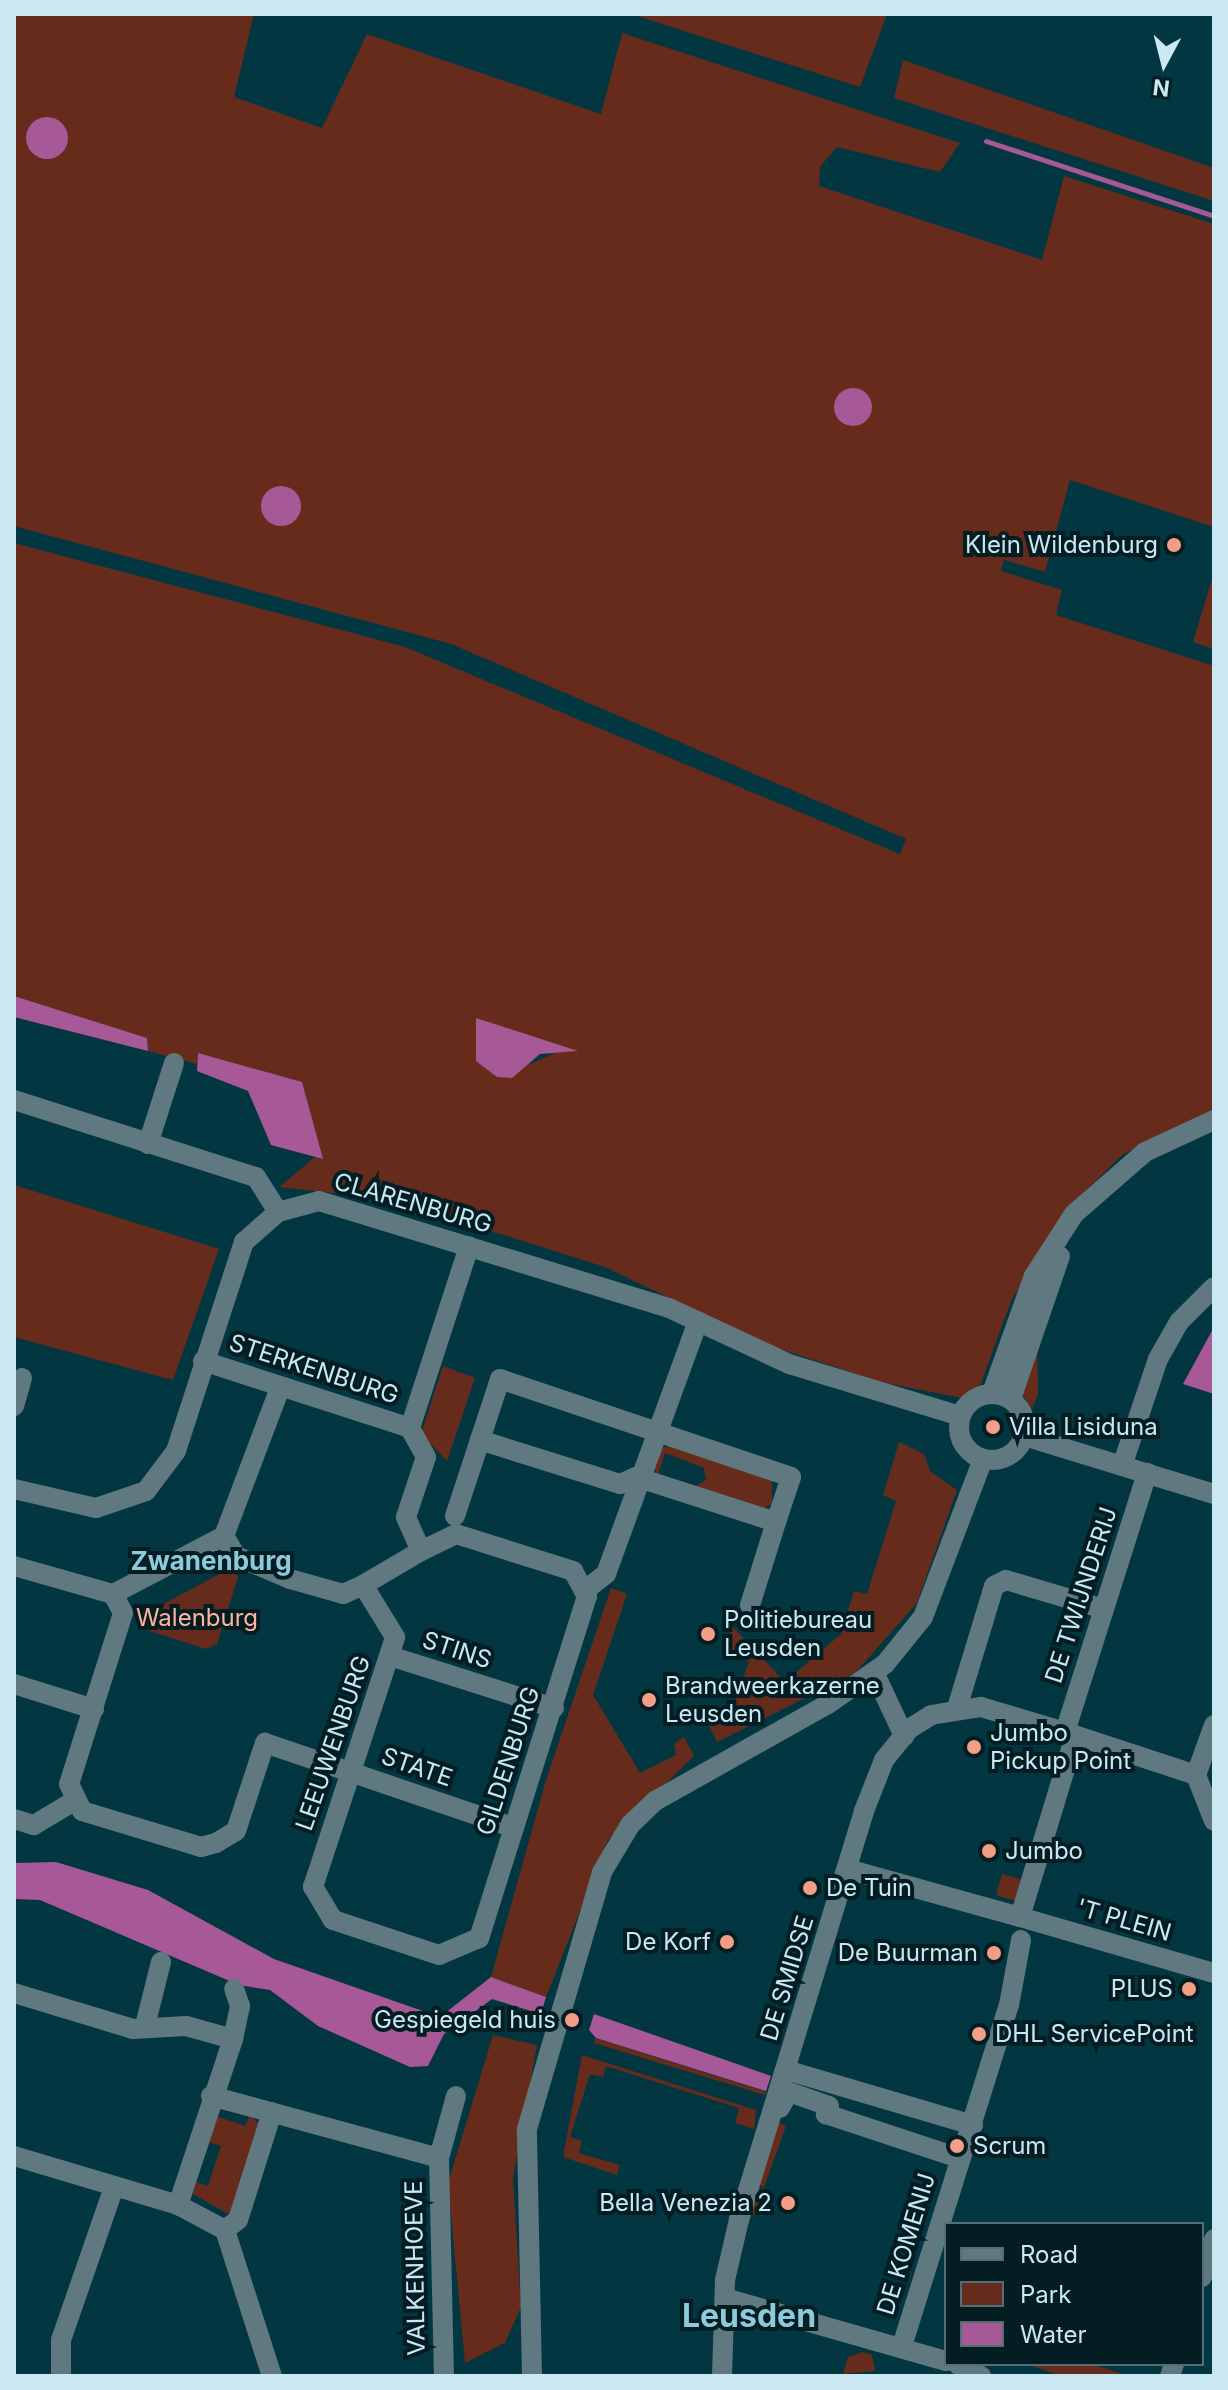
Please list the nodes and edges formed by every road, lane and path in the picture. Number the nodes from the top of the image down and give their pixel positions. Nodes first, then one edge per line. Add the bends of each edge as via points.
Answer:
1 (174, 1063) dead end
2 (14, 1100) edge
3 (1214, 1120) edge
4 (1214, 1131) edge
5 (148, 1144) junction
6 (278, 1212) junction
7 (469, 1246) junction
8 (1214, 1287) edge
9 (698, 1321) junction
10 (203, 1361) junction
11 (22, 1378) dead end
12 (280, 1388) junction
13 (1001, 1396) junction
14 (14, 1406) edge
15 (960, 1416) junction
16 (410, 1428) junction
17 (658, 1430) junction
18 (1024, 1436) junction
19 (480, 1440) junction
20 (983, 1459) junction
21 (1122, 1466) junction
22 (1147, 1473) junction
23 (636, 1477) junction
24 (14, 1489) edge
25 (1214, 1494) edge
26 (455, 1516) dead end
27 (776, 1522) junction
28 (224, 1536) junction
29 (421, 1551) junction
30 (14, 1566) edge
31 (363, 1585) junction
32 (584, 1591) junction
33 (113, 1594) junction
34 (750, 1605) dead end
35 (1104, 1609) junction
36 (390, 1656) junction
37 (874, 1672) junction
38 (14, 1684) edge
39 (554, 1708) junction
40 (957, 1708) junction
41 (94, 1709) junction
42 (1214, 1725) edge
43 (1070, 1734) junction
44 (904, 1736) junction
45 (350, 1772) junction
46 (1196, 1775) junction
47 (76, 1800) junction
48 (14, 1819) edge
49 (1214, 1821) edge
50 (514, 1828) junction
51 (847, 1869) junction
52 (313, 1887) joint
53 (1020, 1917) junction
54 (1021, 1940) dead end
55 (161, 1962) dead end
56 (1214, 1973) edge
57 (234, 1989) dead end
58 (14, 1993) edge
59 (145, 2026) junction
60 (233, 2039) junction
61 (786, 2070) junction
62 (837, 2080) junction
63 (211, 2096) junction
64 (456, 2096) dead end
65 (910, 2104) junction
66 (829, 2106) junction
67 (774, 2107) junction
68 (272, 2112) junction
69 (973, 2125) junction
70 (892, 2136) junction
71 (14, 2156) edge
72 (439, 2158) junction
73 (959, 2158) junction
74 (114, 2187) junction
75 (178, 2205) junction
76 (225, 2230) junction
77 (1214, 2239) edge
78 (1204, 2271) edge
79 (725, 2298) junction
80 (902, 2346) junction
81 (944, 2360) edge
82 (961, 2366) edge
83 (61, 2376) edge
84 (272, 2376) edge
85 (444, 2376) edge
86 (532, 2376) edge
87 (722, 2376) edge
88 (981, 2376) edge

1 - 5 street
2 - 5 street
3 - 13 street via 1145,1152 1074,1214 1034,1276
4 - 13 street via 1136,1172 1077,1231 1040,1298
5 - 6 street via 256,1177
6 - 7 street, CLARENBURG via 319,1201 346,1205
6 - 10 street, CLARENBURG via 244,1242
7 - 9 street, CLARENBURG
7 - 16 street
8 - 21 street via 1179,1322 1158,1359
9 - 15 street, CLARENBURG via 789,1364
9 - 17 street
10 - 12 street, STERKENBURG
10 - 24 street, CLARENBURG via 176,1451 146,1491 96,1508
11 - 14 street
12 - 16 street, STERKENBURG
12 - 28 street
13 - 15 street
13 - 18 street via 1023,1415
15 - 20 street via 962,1443
16 - 29 street via 426,1457 406,1517
17 - 19 street via 500,1379
17 - 23 street
17 - 27 street via 791,1477
18 - 20 street via 1008,1456
18 - 21 street
19 - 23 street via 620,1484
19 - 26 street
20 - 37 street via 923,1617
21 - 22 street
22 - 25 street
22 - 35 street, DE TWIJNDERIJ
23 - 27 street
23 - 32 street via 606,1574
27 - 34 street
28 - 31 street via 236,1556 290,1579 343,1594
28 - 33 street
29 - 31 street
29 - 32 street via 456,1534 573,1571
30 - 33 street
31 - 36 street, LEEUWENBURG via 395,1637
32 - 39 street, GILDENBURG
33 - 41 street via 123,1613
35 - 40 street via 1006,1580 994,1586
35 - 43 street, DE TWIJNDERIJ
36 - 39 street, STINS
36 - 45 street, LEEUWENBURG
37 - 44 street
37 - 86 street via 655,1801 630,1825 602,1872 527,2129
38 - 41 street
39 - 50 street, GILDENBURG
40 - 43 street, DE SMIDSE via 981,1707
40 - 44 street, DE SMIDSE via 931,1715
41 - 47 street via 69,1784
42 - 46 street
43 - 46 street, DE SMIDSE
43 - 53 street
44 - 51 street, DE SMIDSE via 884,1760
45 - 47 street, STATE via 265,1743 236,1831 201,1847 82,1811
45 - 50 street, STATE
45 - 52 street, LEEUWENBURG
46 - 49 street
47 - 48 street via 34,1825
50 - 52 street, GILDENBURG via 479,1938 439,1955 333,1920
51 - 53 street, 'T PLEIN
51 - 61 street, DE SMIDSE
53 - 56 street, 'T PLEIN
54 - 69 street, DE KOMENIJ
55 - 59 street
57 - 60 street via 240,2006
58 - 59 street via 133,2029
59 - 60 street via 186,2026
60 - 63 street
61 - 62 street
61 - 67 street, DE SMIDSE
62 - 65 street
62 - 66 street
63 - 68 street, VALKENHOEVE
63 - 75 street
64 - 72 street, VALKENHOEVE
65 - 69 street
65 - 70 street
66 - 67 street via 789,2092 783,2109
66 - 70 street via 826,2114
67 - 79 street, DE SMIDSE via 739,2220
68 - 72 street, VALKENHOEVE
68 - 76 street via 238,2220
69 - 73 street, DE KOMENIJ
70 - 73 street
71 - 74 street
72 - 85 street, VALKENHOEVE
73 - 80 street, DE KOMENIJ
74 - 75 street
74 - 83 street via 61,2340
75 - 76 street
76 - 84 street
77 - 78 street
79 - 80 street
79 - 87 street, DE SMIDSE
80 - 81 street
82 - 88 street

